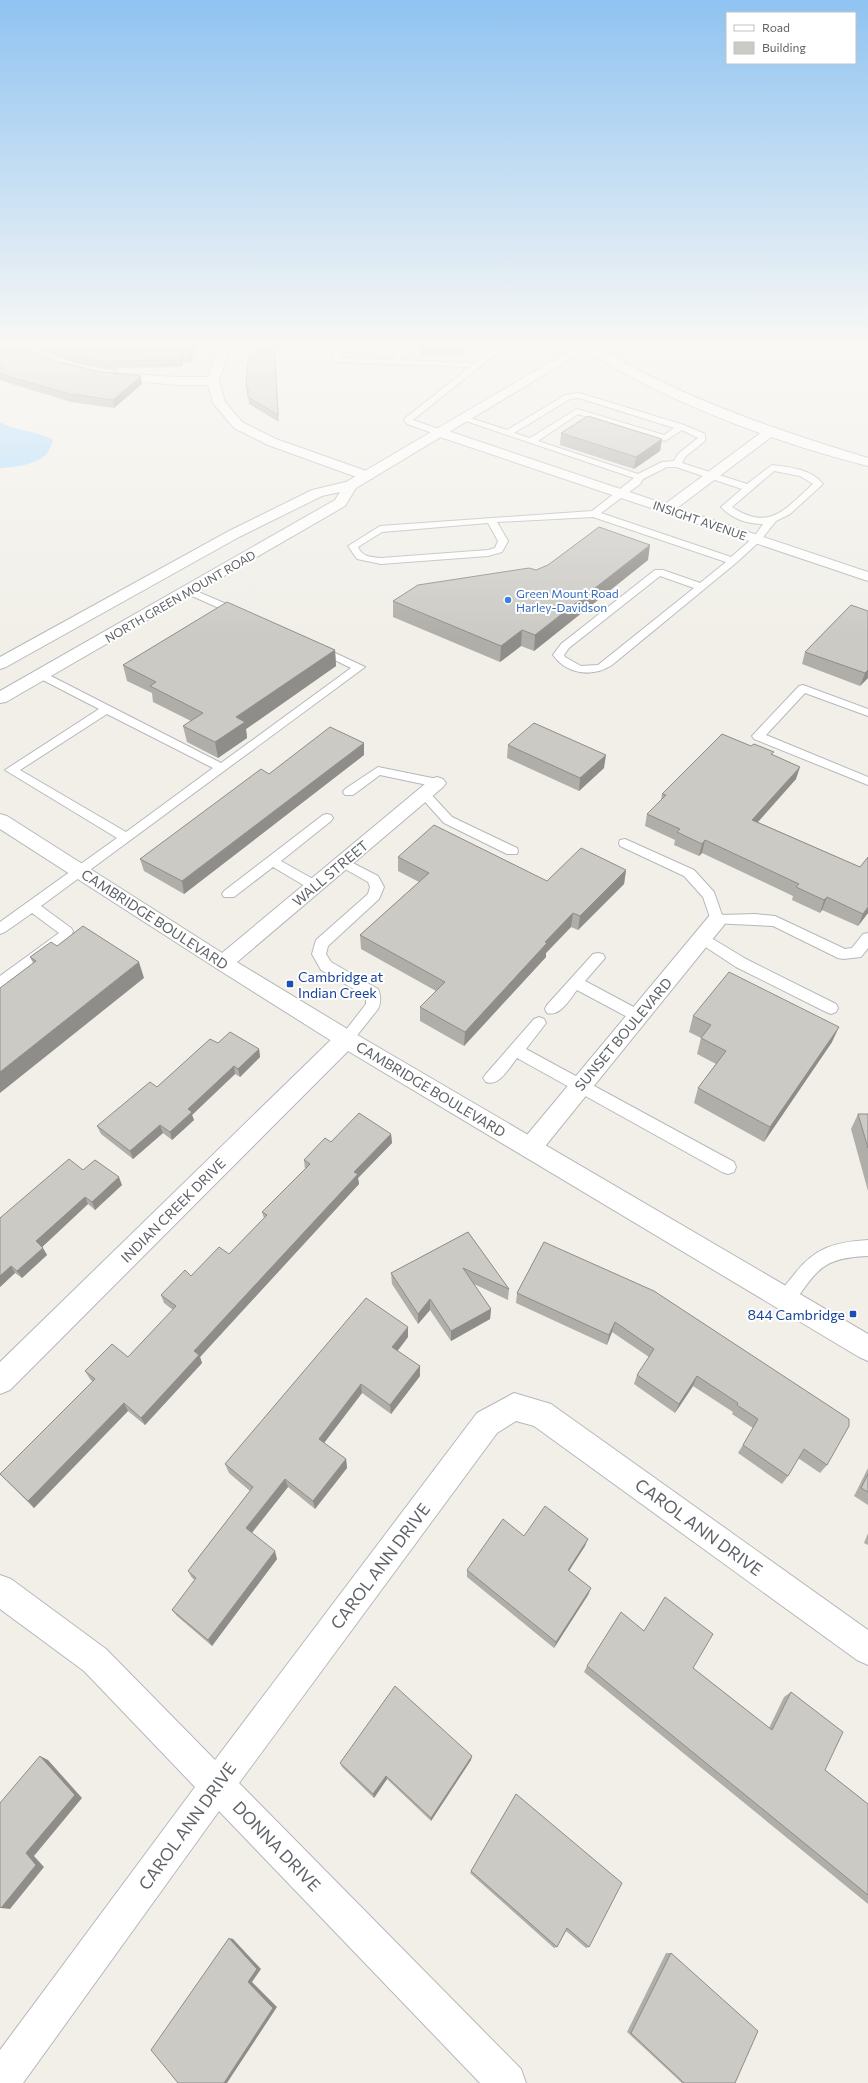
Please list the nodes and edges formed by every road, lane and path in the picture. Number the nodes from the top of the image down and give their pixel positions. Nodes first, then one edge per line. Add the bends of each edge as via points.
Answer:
1 (275, 443) edge
2 (423, 443) edge
3 (471, 443) edge
4 (538, 443) edge
5 (681, 443) edge
6 (697, 443) edge
7 (755, 443) edge
8 (807, 443) edge
9 (692, 447) junction
10 (868, 462) edge
11 (678, 464) junction
12 (367, 476) junction
13 (712, 476) junction
14 (639, 477) junction
15 (352, 485) junction
16 (749, 488) junction
17 (622, 494) junction
18 (667, 508) junction
19 (594, 514) junction
20 (491, 520) junction
21 (771, 521) junction
22 (757, 539) junction
23 (733, 561) junction
24 (868, 577) edge
25 (702, 587) junction
26 (189, 591) junction
27 (250, 618) edge
28 (308, 644) edge
29 (0, 664) edge
30 (41, 675) junction
31 (0, 698) edge
32 (106, 709) junction
33 (868, 713) edge
34 (222, 768) junction
35 (868, 781) edge
36 (430, 788) junction
37 (349, 792) dead end
38 (327, 818) dead end
39 (0, 820) edge
40 (127, 838) junction
41 (625, 843) dead end
42 (512, 851) dead end
43 (272, 861) junction
44 (344, 862) junction
45 (80, 872) junction
46 (315, 886) junction
47 (229, 894) dead end
48 (32, 906) junction
49 (717, 920) junction
50 (0, 929) edge
51 (703, 938) junction
52 (868, 938) edge
53 (598, 958) dead end
54 (223, 963) junction
55 (576, 983) junction
56 (0, 984) edge
57 (831, 1008) dead end
58 (552, 1009) dead end
59 (638, 1016) junction
60 (539, 1023) dead end
61 (346, 1039) junction
62 (515, 1050) junction
63 (490, 1078) dead end
64 (580, 1086) junction
65 (530, 1148) junction
66 (728, 1168) dead end
67 (868, 1248) edge
68 (786, 1300) junction
69 (868, 1348) edge
70 (0, 1381) edge
71 (0, 1590) edge
72 (868, 1649) edge
73 (217, 1785) junction
74 (0, 2082) edge
75 (507, 2083) edge

1 - 12 street
2 - 12 street, NORTH GREEN MOUNT ROAD
3 - 17 street, INSIGHT AVENUE
4 - 14 lane
5 - 9 lane
6 - 9 lane
7 - 13 street
8 - 10 street
9 - 11 lane via 681,456
11 - 13 lane
11 - 14 lane via 665,464
12 - 15 street, NORTH GREEN MOUNT ROAD
13 - 16 lane
13 - 18 street
14 - 17 lane via 637,482
15 - 26 street, NORTH GREEN MOUNT ROAD via 340,503
15 - 29 street, NORTH GREEN MOUNT ROAD via 317,493 234,534
16 - 21 lane via 726,507 734,514 757,522
16 - 21 lane via 772,468 804,474 818,484 780,518
17 - 18 street, INSIGHT AVENUE
17 - 19 lane
18 - 22 street, INSIGHT AVENUE
19 - 20 lane
19 - 23 lane
20 - 20 lane via 380,529 353,546 357,555 365,560 381,562 488,554 499,550 503,541
21 - 22 lane
22 - 23 lane
22 - 24 street, INSIGHT AVENUE
23 - 25 lane
25 - 25 lane via 597,669 575,668 561,660 558,655 565,646 659,572
26 - 27 lane
26 - 30 street, NORTH GREEN MOUNT ROAD
28 - 34 lane via 359,667
30 - 31 street, NORTH GREEN MOUNT ROAD
30 - 32 lane
32 - 34 lane
32 - 40 lane via 11,770
33 - 35 lane via 803,688 758,736
34 - 40 lane
36 - 37 lane via 378,770
36 - 42 lane via 448,820
36 - 44 street, WALL STREET
38 - 43 lane
39 - 45 street, CAMBRIDGE BOULEVARD
40 - 45 lane
41 - 49 lane via 689,873 709,895
43 - 46 lane
43 - 47 lane
44 - 46 street, WALL STREET
44 - 61 lane via 373,879 377,887 374,896 321,944 319,954 326,966 373,993 373,1006
45 - 48 lane
45 - 54 street, CAMBRIDGE BOULEVARD
46 - 54 street, WALL STREET
48 - 50 lane
48 - 56 lane via 61,926 66,931 65,935
49 - 51 street, SUNSET BOULEVARD
49 - 52 lane via 775,921 850,955 856,953
51 - 57 lane via 740,963
51 - 59 street, SUNSET BOULEVARD
53 - 55 lane
54 - 61 street, CAMBRIDGE BOULEVARD
55 - 58 lane
55 - 59 lane
59 - 64 street, SUNSET BOULEVARD
60 - 62 lane
61 - 65 street, CAMBRIDGE BOULEVARD
61 - 70 street, INDIAN CREEK DRIVE
62 - 63 lane
62 - 64 lane
64 - 65 street, SUNSET BOULEVARD
64 - 66 lane
65 - 68 street, CAMBRIDGE BOULEVARD
67 - 68 lane via 830,1252 814,1262
68 - 69 street, CAMBRIDGE BOULEVARD
71 - 73 street, DONNA DRIVE via 95,1660
72 - 73 street, CAROL ANN DRIVE via 541,1414 514,1407 487,1424
73 - 74 street, CAROL ANN DRIVE
73 - 75 street, DONNA DRIVE

